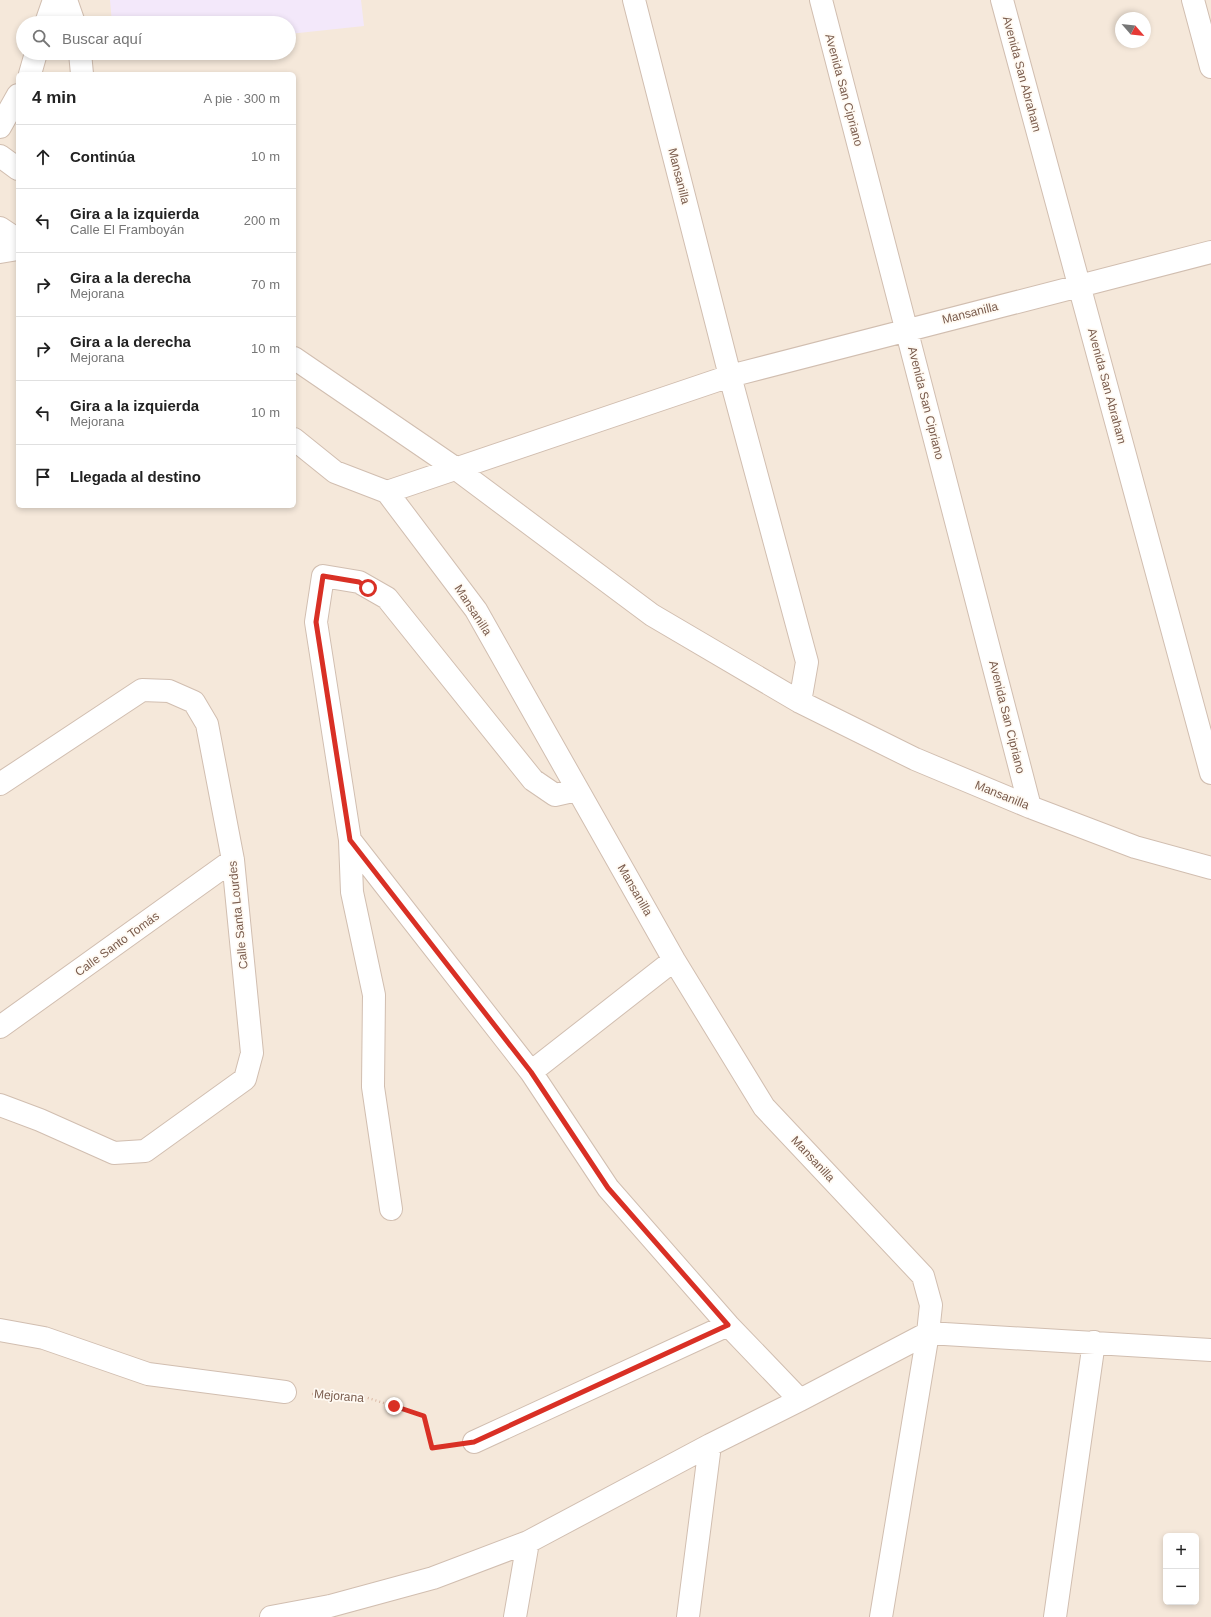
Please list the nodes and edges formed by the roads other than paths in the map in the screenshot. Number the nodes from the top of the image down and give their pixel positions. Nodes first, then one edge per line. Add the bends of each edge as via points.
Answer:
1 (54, 0) edge
2 (66, 0) edge
3 (634, 0) edge
4 (821, 0) edge
5 (1002, 0) edge
6 (1193, 0) edge
7 (48, 16) edge
8 (72, 16) edge
9 (34, 60) edge
10 (81, 60) edge
11 (1211, 67) edge
12 (31, 72) edge
13 (82, 72) edge
14 (16, 99) edge
15 (0, 127) edge
16 (0, 156) edge
17 (16, 168) edge
18 (0, 228) edge
19 (16, 239) edge
20 (16, 249) edge
21 (0, 252) edge
22 (1211, 252) edge
23 (1079, 284) junction
24 (907, 329) junction
25 (296, 359) edge
26 (730, 376) junction
27 (296, 441) edge
28 (455, 468) junction
29 (387, 492) junction
30 (800, 702) junction
31 (1211, 773) edge
32 (0, 784) edge
33 (577, 790) junction
34 (1030, 807) junction
35 (350, 840) junction
36 (233, 860) junction
37 (1211, 868) edge
38 (674, 960) junction
39 (0, 1028) edge
40 (531, 1072) junction
41 (0, 1105) edge
42 (391, 1209) dead end
43 (728, 1325) junction
44 (0, 1330) edge
45 (928, 1333) junction
46 (1094, 1342) junction
47 (1211, 1350) edge
48 (285, 1392) road end
49 (800, 1400) junction
50 (474, 1442) road end
51 (710, 1445) junction
52 (528, 1542) junction
53 (329, 1612) edge
54 (271, 1617) edge
55 (516, 1617) edge
56 (688, 1617) edge
57 (881, 1617) edge
58 (1054, 1617) edge

1 - 7 street
2 - 8 street
3 - 26 street, Mansanilla
4 - 24 street, Avenida San Cipriano
5 - 23 street, Avenida San Abraham
6 - 11 street
9 - 12 street
10 - 13 street
14 - 15 street
16 - 17 street
18 - 19 street
20 - 21 street
22 - 23 street, Mansanilla
23 - 24 street, Mansanilla
23 - 31 street, Avenida San Abraham
24 - 26 street, Mansanilla
24 - 34 street, Avenida San Cipriano
25 - 28 street
26 - 28 street, Mansanilla
26 - 30 street, Mansanilla via 807,662
27 - 29 street via 335,472
28 - 29 street, Mansanilla
28 - 30 street, Mansanilla via 652,615
29 - 33 street, Mansanilla via 476,610
30 - 34 street, Mansanilla via 915,758
32 - 36 street, Calle Santa Lourdes via 142,690 169,690 194,702 207,724
33 - 35 street via 555,795 533,780 387,598 359,582 323,576 316,622
33 - 38 street, Mansanilla
34 - 37 street, Mansanilla via 1135,847
35 - 40 street
35 - 42 street via 352,892 374,996 373,1087
36 - 39 street, Calle Santo Tomás
36 - 41 street, Calle Santa Lourdes via 252,1053 245,1079 145,1151 114,1153
38 - 40 street
38 - 45 street, Mansanilla via 764,1107 923,1276 931,1305
40 - 43 street via 608,1188
43 - 49 street
43 - 50 street
44 - 48 street via 44,1338 148,1374
45 - 46 street
45 - 49 street
45 - 57 street, Mansanilla
46 - 47 street
46 - 58 street
49 - 51 street
51 - 52 street
51 - 56 street
52 - 53 street via 433,1578
52 - 55 street
53 - 54 street

